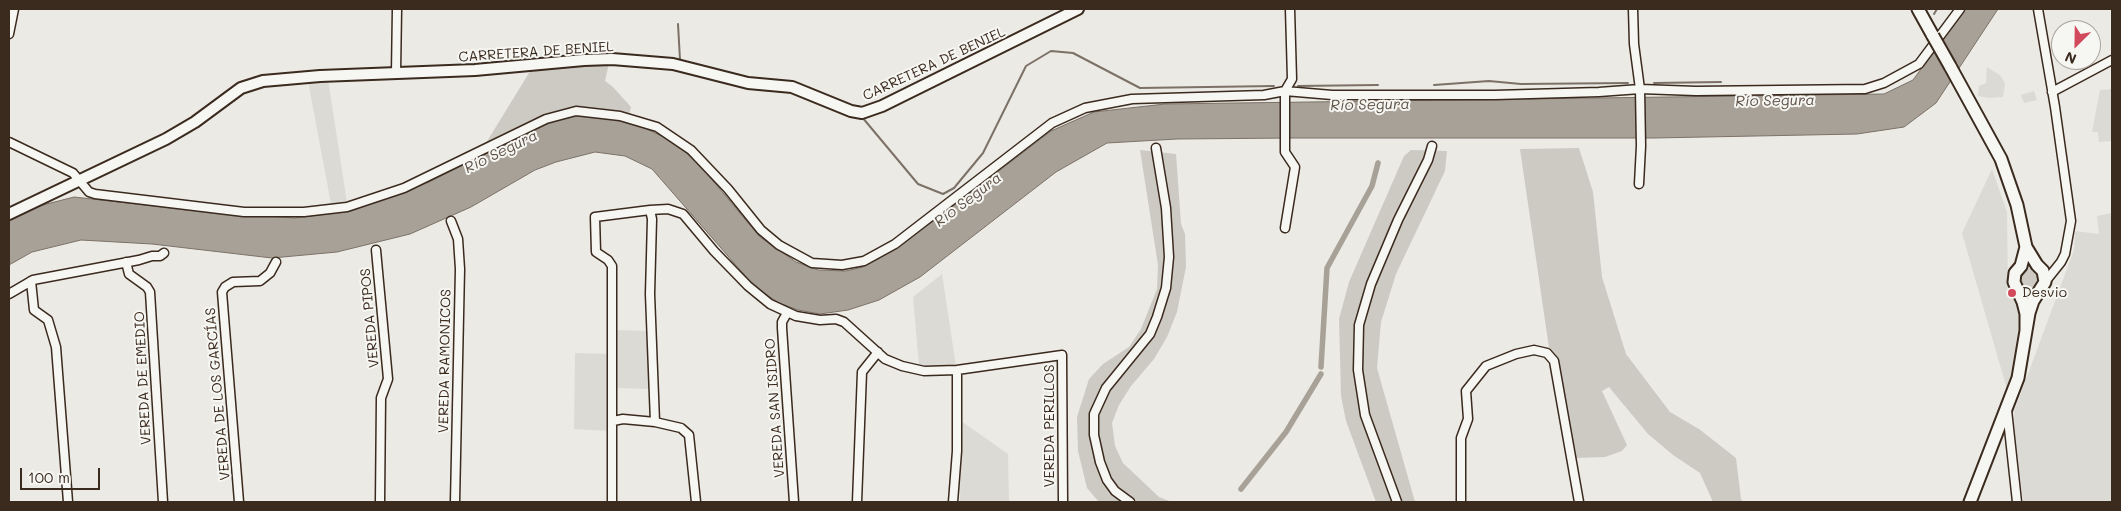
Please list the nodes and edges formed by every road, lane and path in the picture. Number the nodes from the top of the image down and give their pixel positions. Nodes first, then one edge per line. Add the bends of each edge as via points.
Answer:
1 (14, 9) edge
2 (397, 9) edge
3 (1078, 9) edge
4 (1290, 9) edge
5 (1633, 9) edge
6 (1918, 9) edge
7 (1960, 9) edge
8 (2038, 9) edge
9 (9, 34) edge
10 (2112, 60) edge
11 (396, 73) junction
12 (1640, 89) junction
13 (1285, 91) junction
14 (2052, 92) junction
15 (9, 142) edge
16 (1432, 146) dead end
17 (1156, 148) dead end
18 (80, 181) junction
19 (1639, 184) dead end
20 (650, 210) junction
21 (9, 214) edge
22 (451, 221) dead end
23 (1285, 228) dead end
24 (2026, 247) junction
25 (376, 250) dead end
26 (164, 253) dead end
27 (126, 262) junction
28 (276, 262) dead end
29 (2020, 266) junction
30 (2039, 266) junction
31 (2057, 268) junction
32 (31, 281) junction
33 (2045, 282) junction
34 (2019, 290) junction
35 (2037, 293) junction
36 (9, 294) edge
37 (787, 313) junction
38 (2026, 330) junction
39 (878, 352) junction
40 (957, 370) junction
41 (2007, 406) junction
42 (613, 421) junction
43 (655, 422) junction
44 (68, 502) edge
45 (163, 502) edge
46 (239, 502) edge
47 (380, 502) edge
48 (455, 502) edge
49 (612, 502) edge
50 (696, 502) edge
51 (794, 502) edge
52 (857, 502) edge
53 (954, 502) edge
54 (1063, 502) edge
55 (1130, 502) edge
56 (1397, 502) edge
57 (1461, 502) edge
58 (1579, 502) edge
59 (1970, 502) edge
60 (2017, 502) edge

1 - 9 street
2 - 11 street
3 - 11 main road, CARRETERA DE BENIEL via 862,113 792,87 748,83 663,63 595,59 476,70
4 - 13 street via 1292,80
5 - 12 street
6 - 24 highway, bridge via 2004,167
7 - 12 street via 1919,64 1884,83 1865,89
8 - 14 street
10 - 14 street
11 - 18 main road, CARRETERA DE BENIEL via 294,77 250,84 177,133
12 - 13 street via 1495,95 1332,95
12 - 19 street
13 - 18 street via 1264,96 1132,99 1085,108 1052,123 895,244 864,261 842,265 812,263 786,249 761,230 692,150 657,127 620,116 576,111 546,119 404,188 347,207 304,212 244,212 95,194
13 - 23 street via 1285,152 1295,167
14 - 31 street via 2071,221 2068,245
15 - 18 street via 67,169
16 - 56 street via 1371,284 1360,326 1358,370 1365,414
17 - 55 street via 1166,208 1169,257 1166,288 1150,334 1106,388 1094,414 1094,435 1103,471 1115,491
18 - 21 main road, CARRETERA DE BENIEL
20 - 37 street, VEREDA PERILLOS via 668,209 684,214 714,252 748,286
20 - 42 street via 595,217 596,252 612,266
20 - 43 street
22 - 48 street, VEREDA RAMONICOS via 458,239 460,269
24 - 29 highway
24 - 30 highway
25 - 47 street, VEREDA PIPOS via 388,379 381,398
26 - 27 street
27 - 32 street
27 - 45 street, VEREDA DE EMEDIO via 129,274 150,292
28 - 46 street, VEREDA DE LOS GARCÍAS via 260,281 233,282 222,292
29 - 30 highway via 2028,263
29 - 34 highway via 2014,277
30 - 31 street
30 - 33 highway via 2045,274
31 - 33 street
32 - 36 street
32 - 44 street via 34,310 48,320 56,347
33 - 35 highway
34 - 35 highway
34 - 38 highway via 2026,314
35 - 38 highway
37 - 39 street, VEREDA PERILLOS via 844,322
37 - 51 street, VEREDA SAN ISIDRO via 782,328
38 - 41 highway via 2018,378
39 - 40 street, VEREDA PERILLOS via 885,359 902,366 924,371
39 - 52 street via 862,372
40 - 53 street
40 - 54 street, VEREDA PERILLOS via 1062,355
41 - 59 highway
41 - 60 street
42 - 43 street
42 - 49 street
43 - 50 street via 681,428 689,435
57 - 58 street via 1461,438 1468,419 1466,391 1486,366 1534,350 1548,353 1554,361

